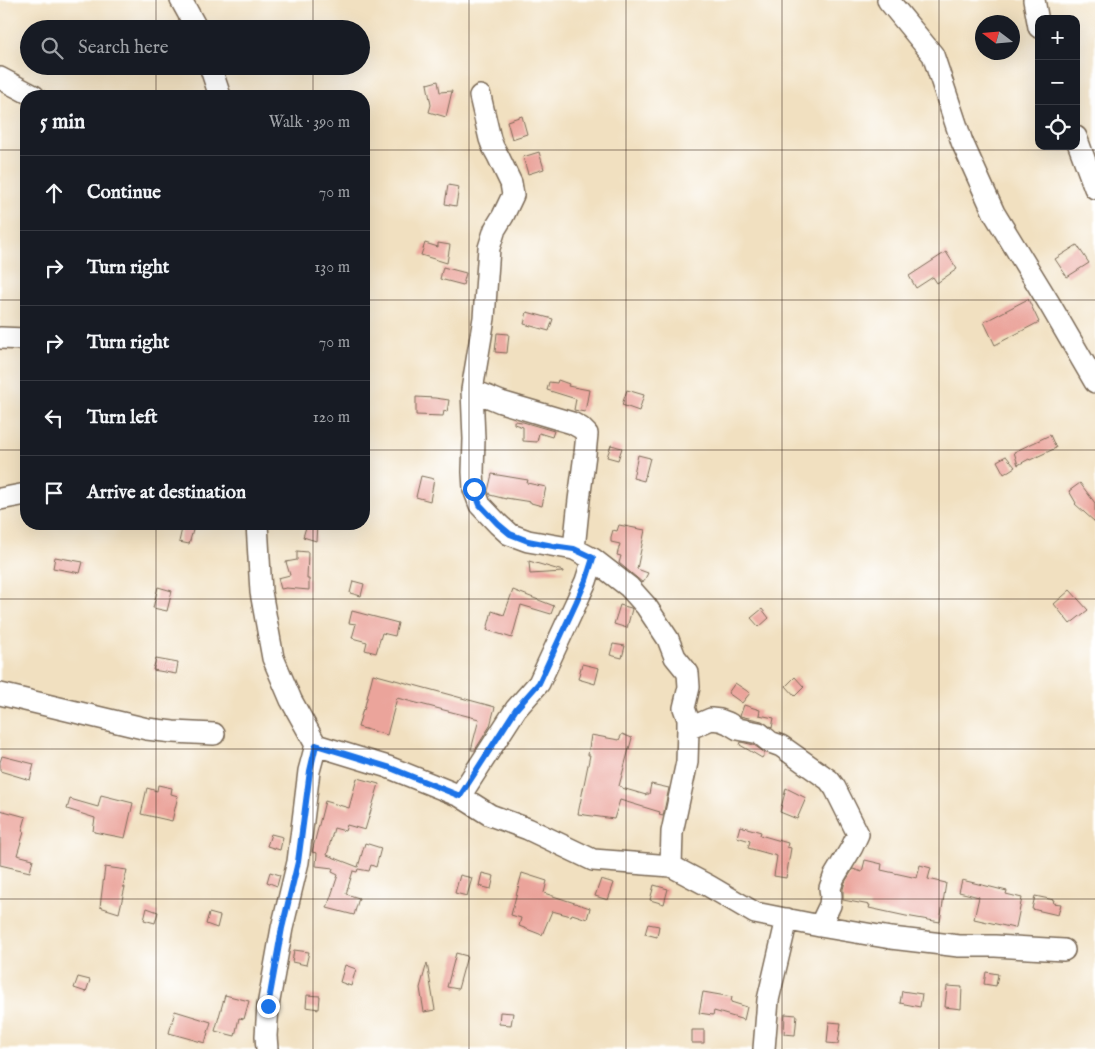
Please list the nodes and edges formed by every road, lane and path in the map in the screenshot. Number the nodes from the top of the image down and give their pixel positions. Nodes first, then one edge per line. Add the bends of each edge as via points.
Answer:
1 (181, 0) edge
2 (888, 0) edge
3 (1034, 0) edge
4 (1037, 15) edge
5 (192, 20) edge
6 (213, 75) edge
7 (0, 78) edge
8 (23, 90) edge
9 (218, 90) edge
10 (480, 96) dead end
11 (1080, 148) edge
12 (1094, 182) edge
13 (0, 338) edge
14 (20, 339) edge
15 (1095, 382) edge
16 (472, 390) junction
17 (20, 495) edge
18 (0, 499) edge
19 (257, 530) edge
20 (583, 554) junction
21 (0, 694) edge
22 (688, 729) junction
23 (214, 734) dead end
24 (316, 745) junction
25 (460, 796) junction
26 (671, 866) junction
27 (787, 919) junction
28 (820, 926) junction
29 (1064, 950) dead end
30 (267, 1049) edge
31 (764, 1049) edge

1 - 5 street
2 - 15 street via 934,56 962,142 994,213
3 - 4 street
6 - 9 street
7 - 8 street
10 - 16 street via 490,139 511,182 513,195 488,248 484,318
11 - 12 street
13 - 14 street
16 - 20 street via 474,489 480,505 510,534
16 - 20 street via 572,423 587,434 579,500
17 - 18 street
19 - 24 street via 261,592 273,658
20 - 22 street via 629,587 668,639 675,657 688,673 689,688 684,708
20 - 25 street via 586,580 539,683 516,709
21 - 23 street via 147,729
22 - 26 street via 687,762 672,832
22 - 28 street via 711,719 758,733 829,780 835,788 858,834 834,877 830,904
24 - 25 street via 388,767
24 - 30 street via 298,862 268,1006
25 - 26 street via 490,815 593,860
26 - 27 street via 755,913
27 - 28 street
27 - 31 street via 768,1000
28 - 29 street via 959,946

